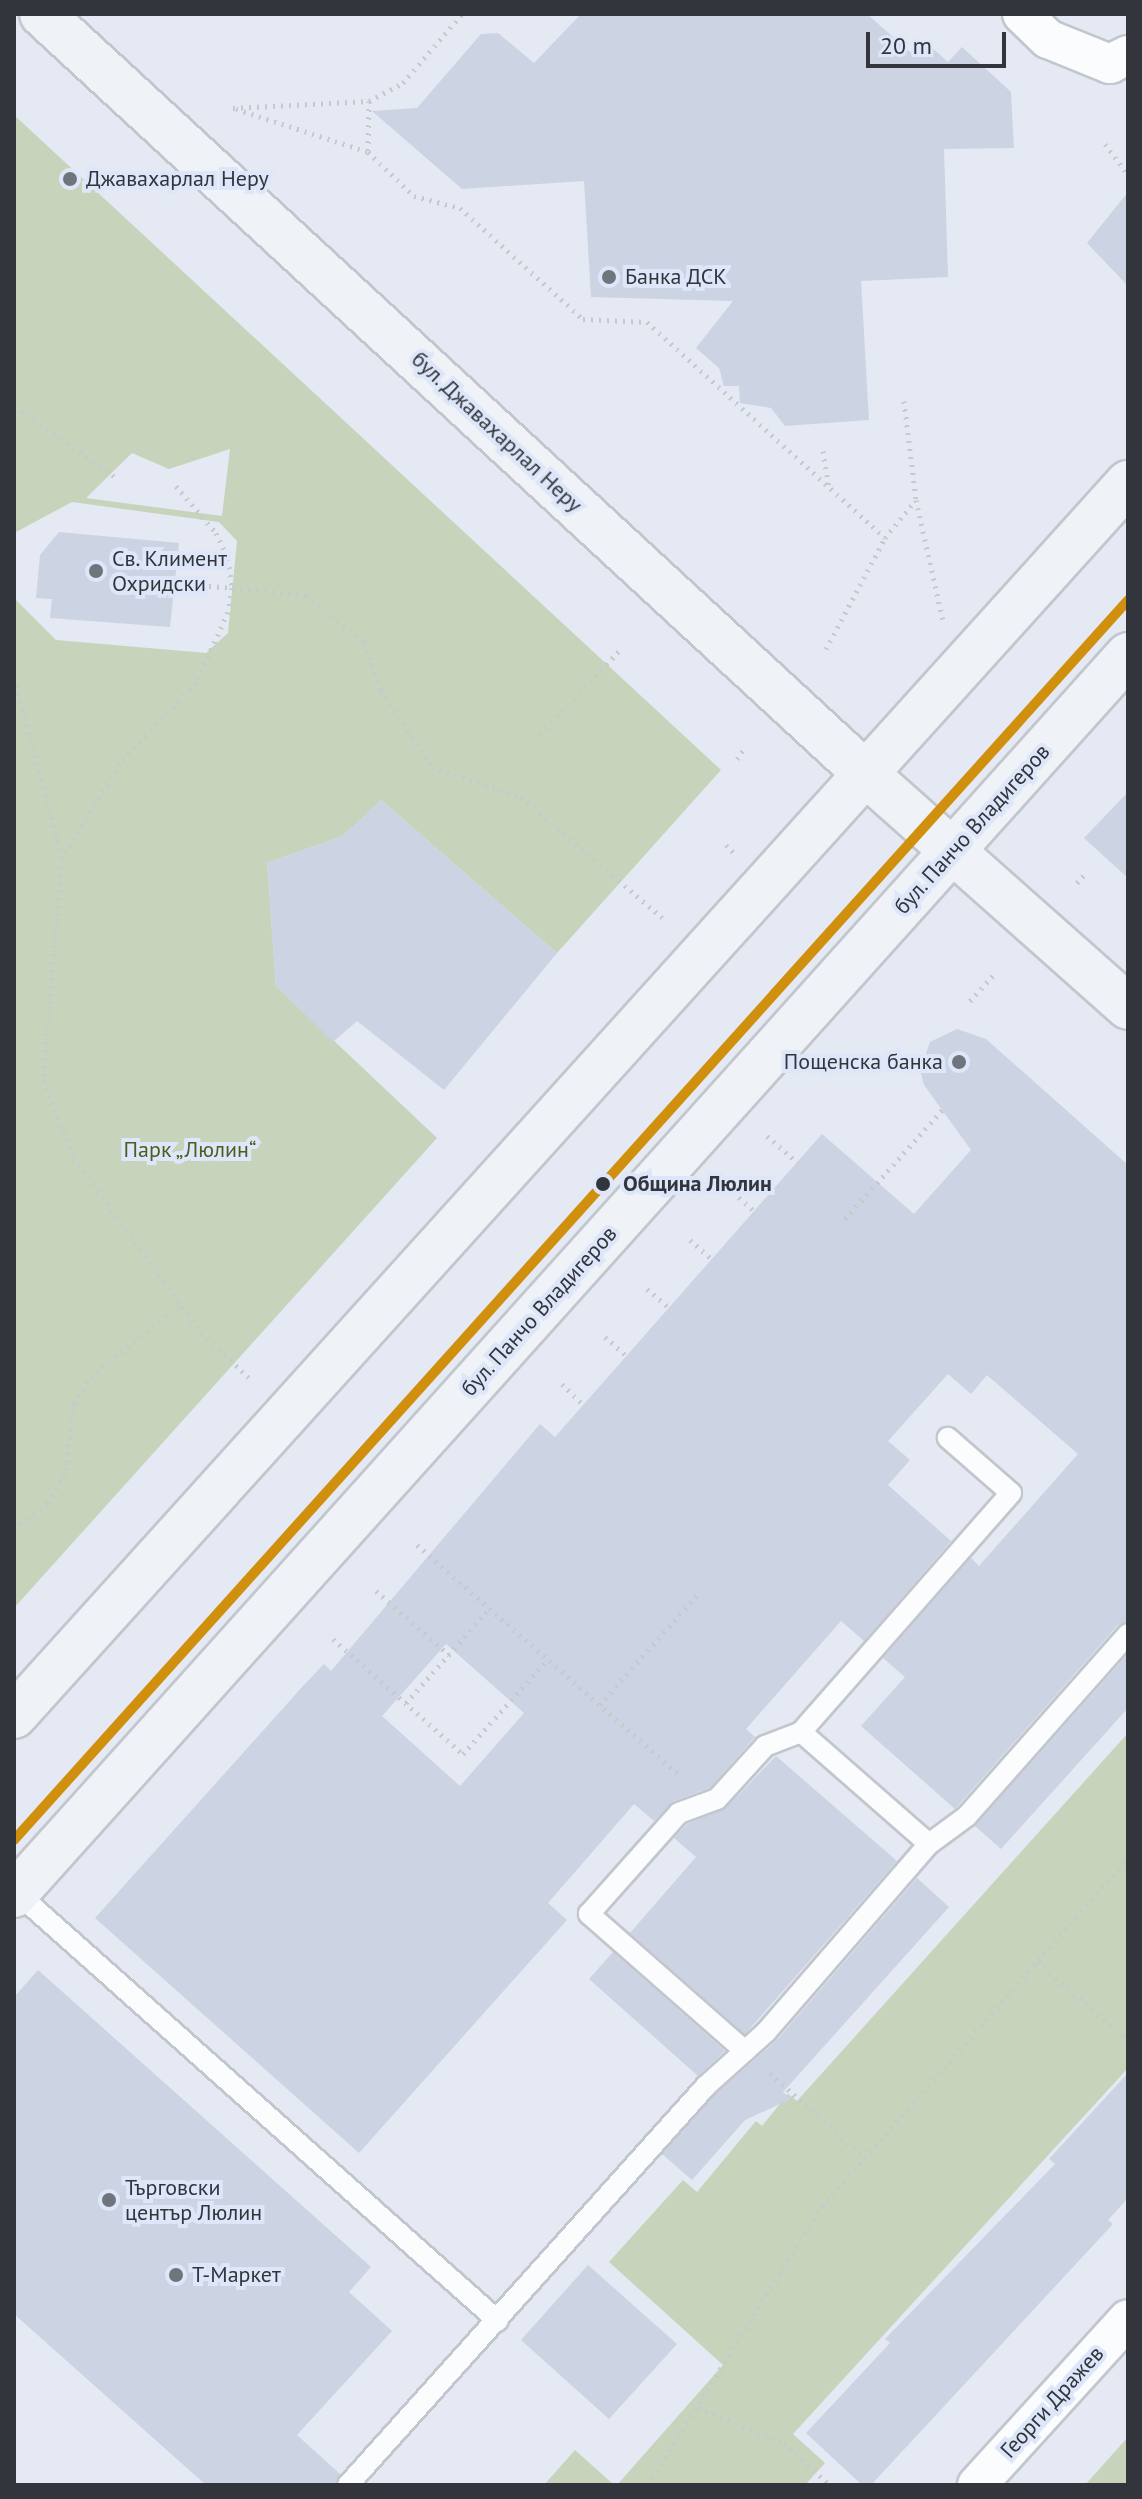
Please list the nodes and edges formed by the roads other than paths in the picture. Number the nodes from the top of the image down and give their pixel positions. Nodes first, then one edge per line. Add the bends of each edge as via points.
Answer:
1 (42, 14) edge
2 (1022, 14) edge
3 (1119, 59) edge
4 (1128, 483) edge
5 (1128, 655) edge
6 (867, 775) junction
7 (952, 850) junction
8 (1128, 1007) edge
9 (948, 1438) dead end
10 (1128, 1634) edge
11 (14, 1716) edge
12 (801, 1732) junction
13 (929, 1844) junction
14 (15, 1893) edge
15 (745, 2051) junction
16 (1128, 2319) edge
17 (498, 2321) junction
18 (358, 2481) edge
19 (977, 2485) edge

1 - 6 main road, бул. Джавахарлал Неру
2 - 3 street via 1048,39
4 - 6 main road
5 - 7 main road, бул. Панчо Владигеров
6 - 7 main road, бул. Джавахарлал Неру
6 - 11 main road
7 - 8 main road, бул. Джавахарлал Неру
7 - 14 main road, бул. Панчо Владигеров
9 - 12 lane via 1011,1493
10 - 13 lane via 967,1816
12 - 13 lane
12 - 15 lane via 765,1746 710,1802 679,1813 589,1914
13 - 15 lane
14 - 17 lane
15 - 17 lane via 706,2086
16 - 19 street, Георги Дражев
17 - 18 lane

